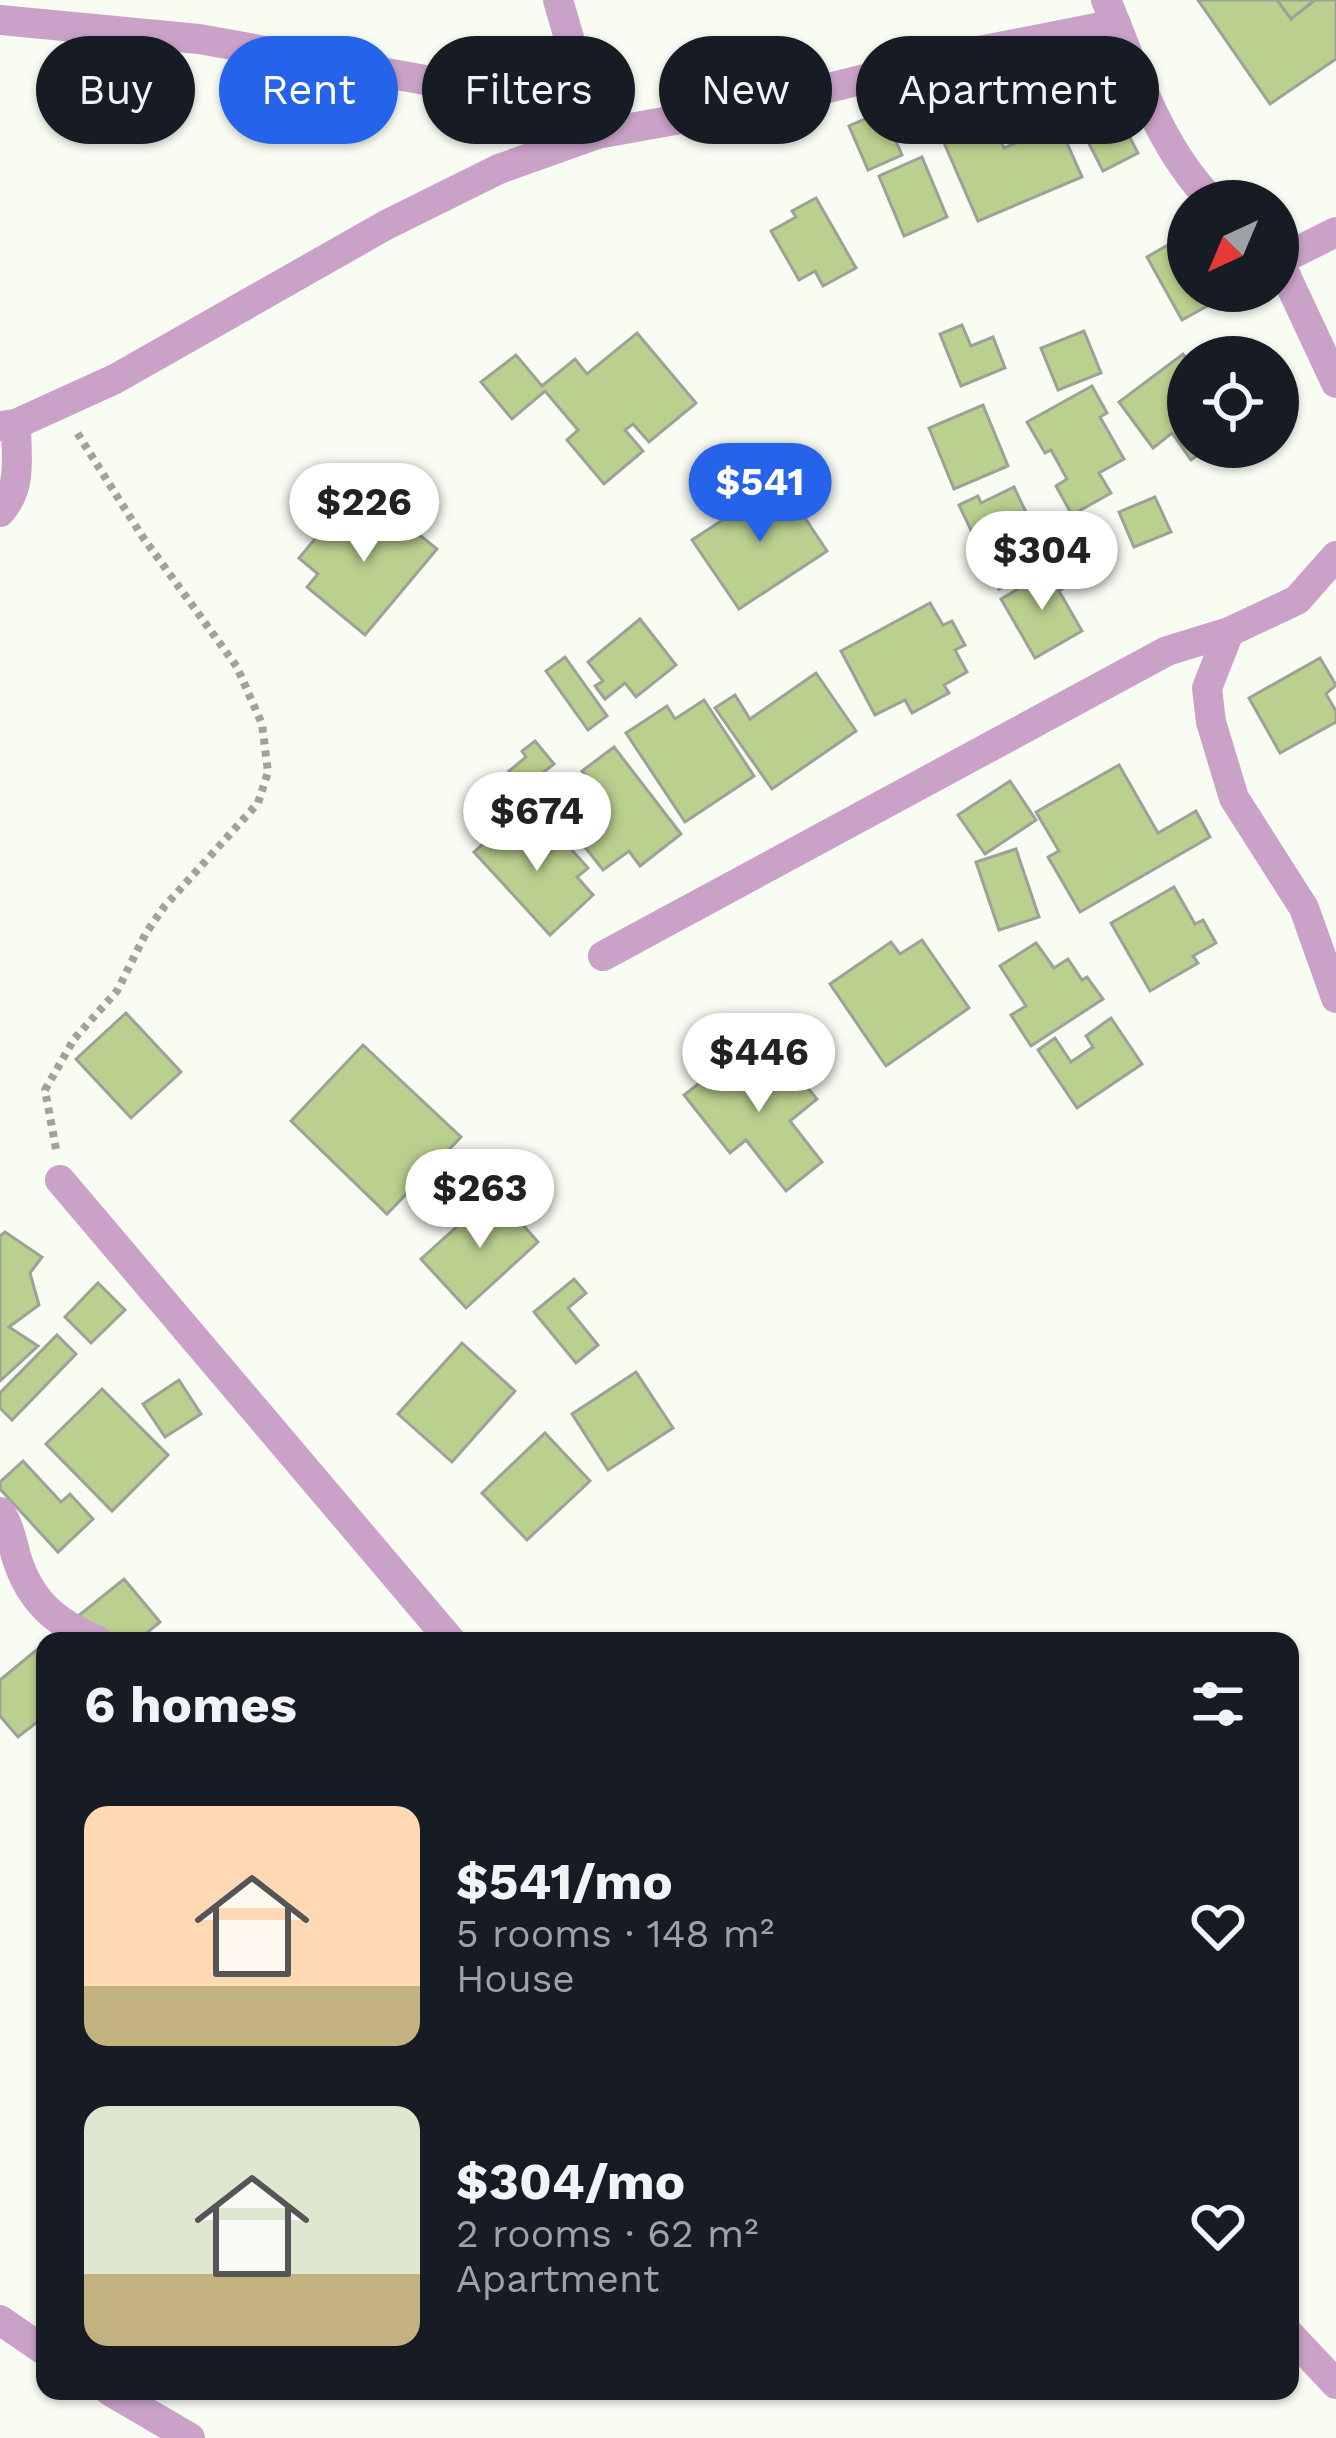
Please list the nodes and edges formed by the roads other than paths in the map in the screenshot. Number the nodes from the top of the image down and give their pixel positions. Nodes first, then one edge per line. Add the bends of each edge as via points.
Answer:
1 (558, 0) edge
2 (1109, 6) edge
3 (0, 20) edge
4 (568, 36) edge
5 (422, 79) edge
6 (635, 127) edge
7 (569, 144) edge
8 (1193, 180) edge
9 (1336, 232) edge
10 (1299, 250) edge
11 (1299, 305) edge
12 (1336, 383) edge
13 (8, 425) edge
14 (0, 512) edge
15 (1336, 556) edge
16 (1229, 632) junction
17 (603, 956) dead end
18 (1336, 998) edge
19 (60, 1180) road end
20 (0, 1511) edge
21 (78, 1632) edge
22 (443, 1632) edge
23 (0, 2320) edge
24 (36, 2345) edge
25 (1299, 2345) edge
26 (1336, 2384) edge
27 (125, 2400) edge
28 (190, 2438) edge

1 - 4 street
2 - 6 street via 964,54
2 - 8 street via 1150,115
3 - 5 street via 200,39
7 - 13 street via 386,225 116,379
9 - 10 street
11 - 12 street
13 - 14 street via 17,481
15 - 16 street via 1297,600
16 - 17 street via 1167,650
16 - 18 street via 1208,688 1210,722 1234,798 1304,908
19 - 22 street
20 - 21 street via 40,1606
23 - 24 street
25 - 26 street
27 - 28 street

